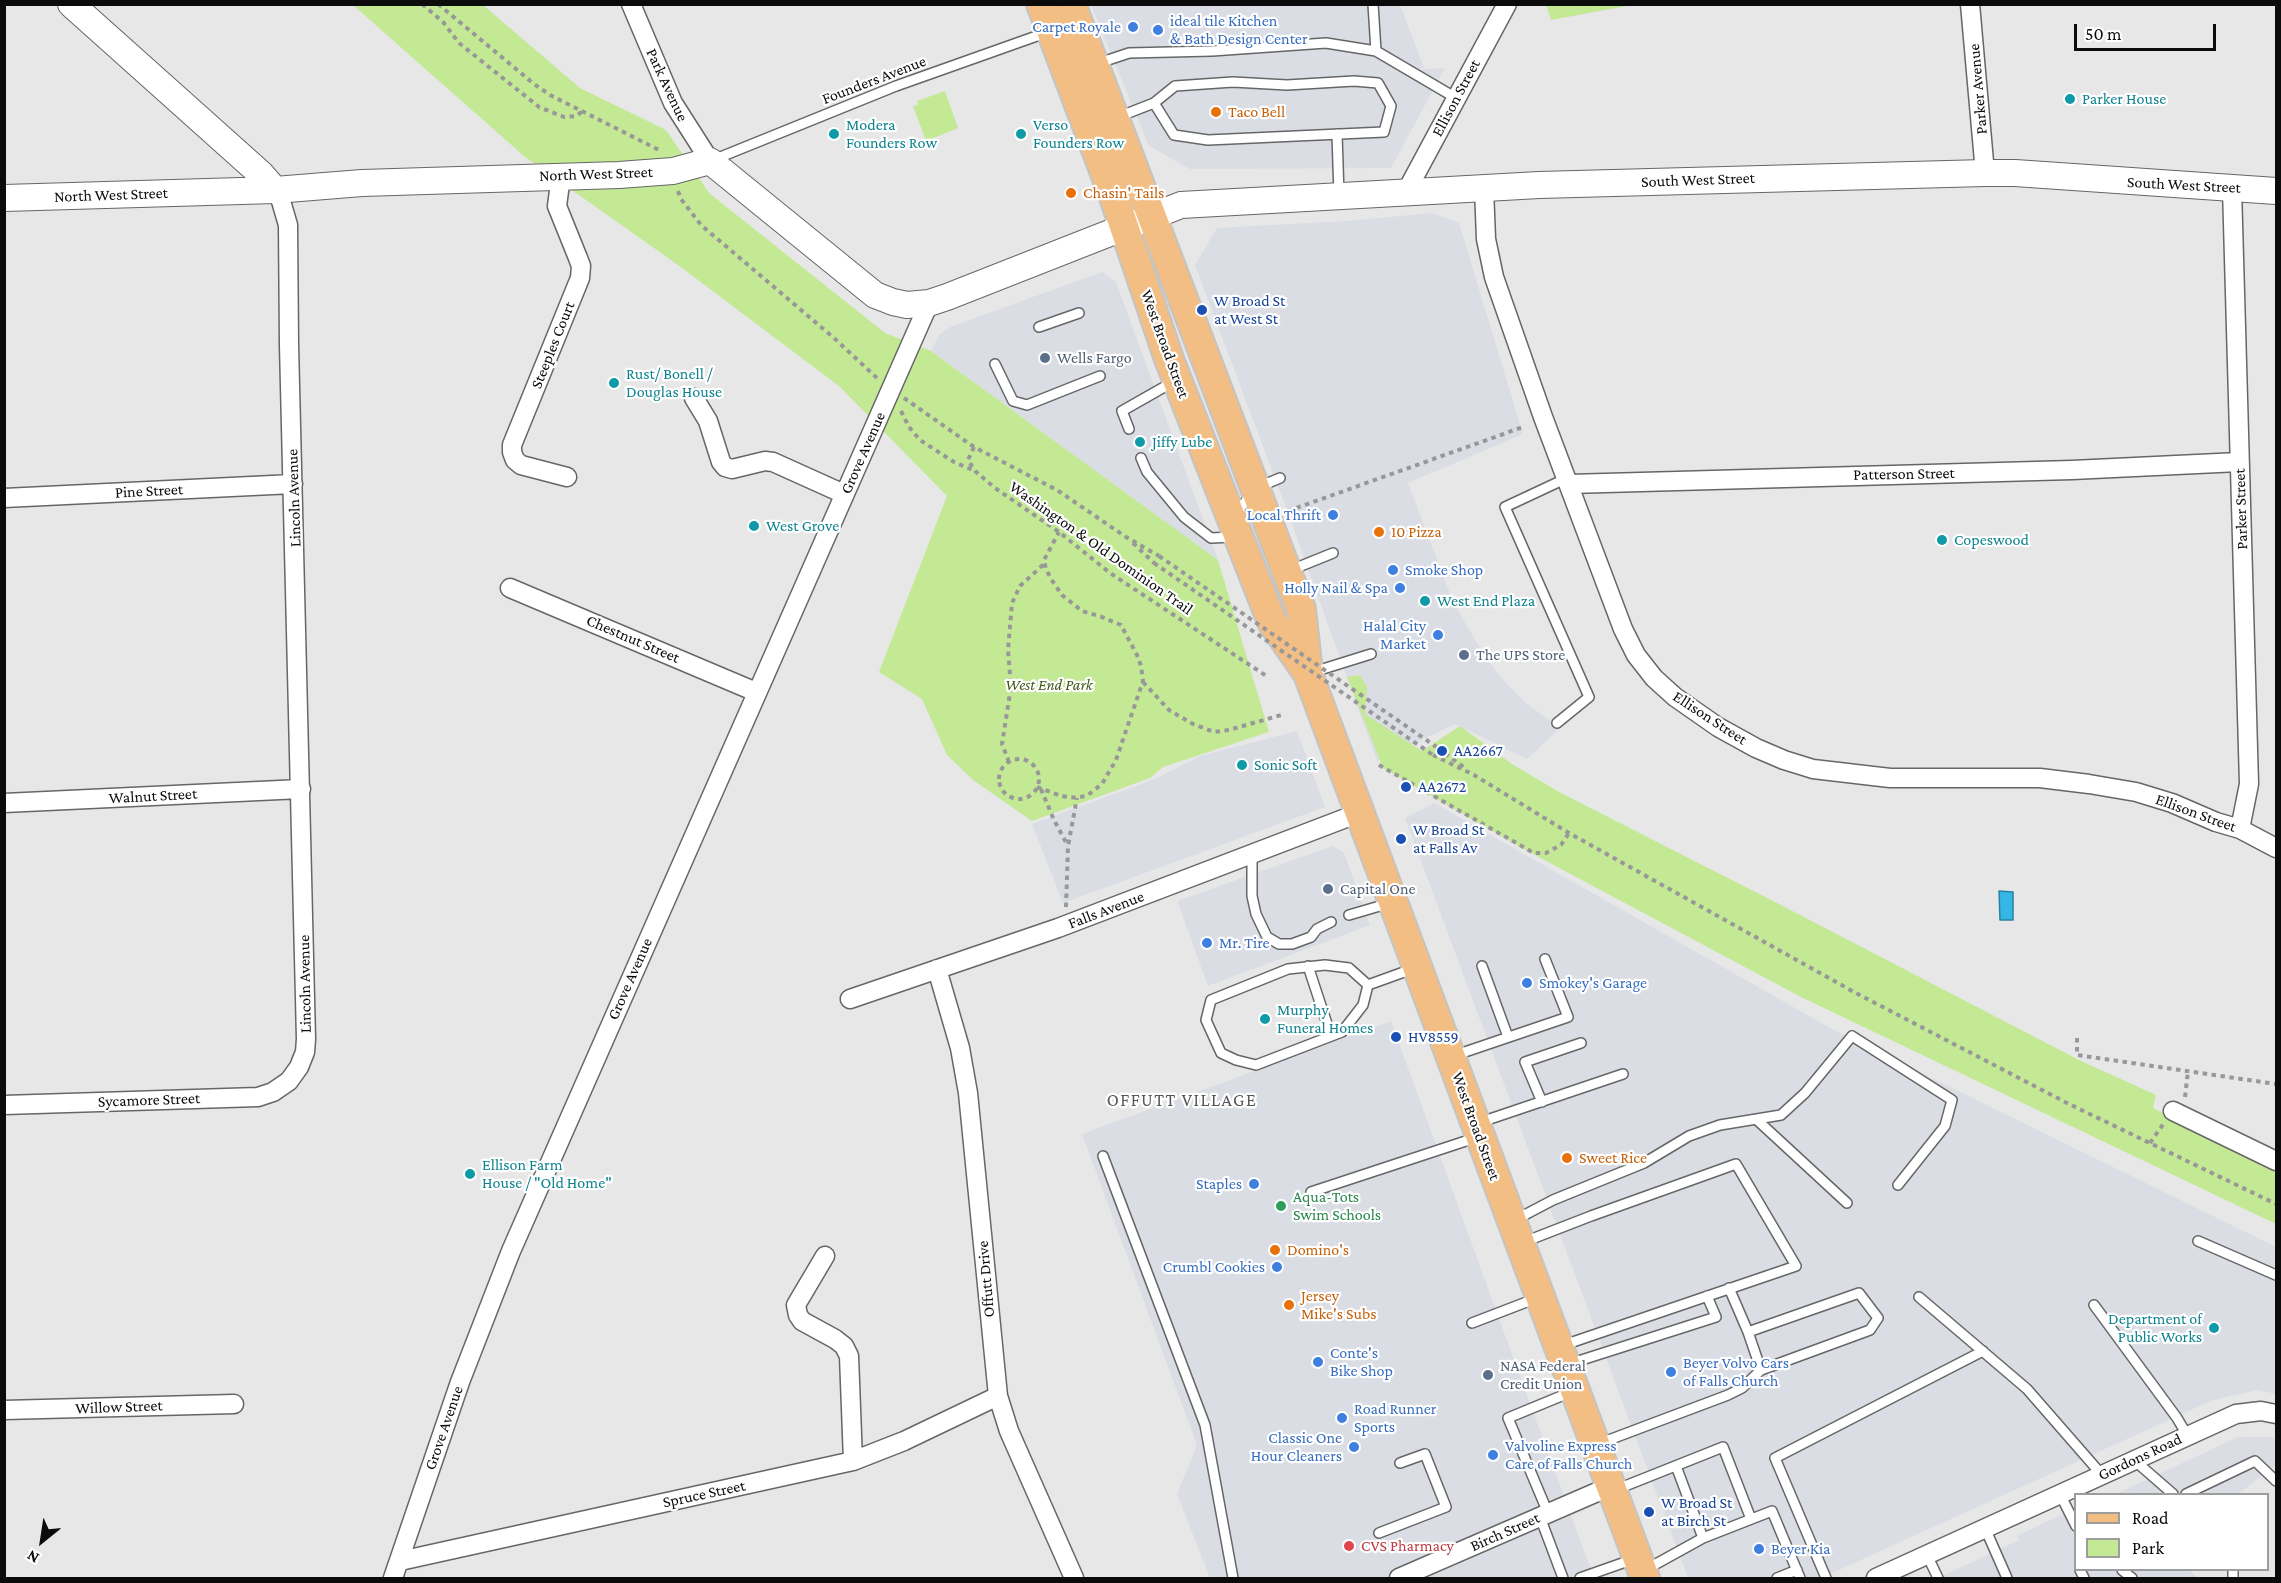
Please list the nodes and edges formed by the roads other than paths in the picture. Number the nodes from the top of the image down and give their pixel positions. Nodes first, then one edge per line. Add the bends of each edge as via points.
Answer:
1 (71, 4) edge
2 (631, 4) edge
3 (1041, 4) edge
4 (1071, 4) edge
5 (1373, 4) edge
6 (1507, 4) edge
7 (1971, 4) edge
8 (1050, 31) junction
9 (1376, 51) junction
10 (1094, 65) junction
11 (1456, 98) junction
12 (1154, 103) junction
13 (1114, 119) junction
14 (1337, 134) junction
15 (710, 161) junction
16 (1985, 173) junction
17 (561, 176) junction
18 (1484, 188) junction
19 (2232, 188) junction
20 (275, 190) junction
21 (2277, 191) edge
22 (1406, 192) junction
23 (1339, 195) junction
24 (4, 198) edge
25 (1152, 215) junction
26 (1123, 227) junction
27 (929, 303) junction
28 (1078, 313) dead end
29 (1039, 327) dead end
30 (995, 364) dead end
31 (1100, 376) dead end
32 (1178, 380) junction
33 (694, 398) dead end
34 (1129, 429) dead end
35 (1141, 458) dead end
36 (2239, 462) junction
37 (567, 477) dead end
38 (1568, 481) junction
39 (1268, 483) junction
40 (293, 484) junction
41 (844, 494) junction
42 (4, 498) edge
43 (1235, 527) junction
44 (1333, 553) dead end
45 (1287, 572) junction
46 (510, 588) dead end
47 (1371, 654) dead end
48 (1308, 674) junction
49 (756, 692) junction
50 (1557, 723) dead end
51 (301, 789) junction
52 (4, 803) edge
53 (1359, 813) junction
54 (2241, 829) junction
55 (2277, 848) edge
56 (1252, 854) junction
57 (1392, 902) junction
58 (1349, 915) dead end
59 (1331, 922) dead end
60 (1545, 959) dead end
61 (1308, 966) junction
62 (1482, 966) dead end
63 (1417, 967) junction
64 (937, 969) junction
65 (1368, 986) junction
66 (850, 999) dead end
67 (1331, 1036) junction
68 (1508, 1037) junction
69 (1581, 1043) dead end
70 (1450, 1057) junction
71 (1623, 1074) dead end
72 (289, 1081) joint
73 (1542, 1102) junction
74 (4, 1105) edge
75 (2178, 1113) road end
76 (1756, 1119) junction
77 (1478, 1130) junction
78 (1103, 1156) dead end
79 (2277, 1161) edge
80 (1898, 1185) dead end
81 (1311, 1192) dead end
82 (1847, 1203) dead end
83 (1516, 1233) junction
84 (2198, 1241) dead end
85 (825, 1256) dead end
86 (2277, 1275) edge
87 (1729, 1288) junction
88 (1707, 1296) junction
89 (1540, 1297) junction
90 (1919, 1297) dead end
91 (2094, 1305) dead end
92 (1472, 1323) dead end
93 (1748, 1332) junction
94 (1983, 1351) junction
95 (1567, 1367) junction
96 (1761, 1370) junction
97 (998, 1395) junction
98 (234, 1404) dead end
99 (4, 1410) edge
100 (2277, 1414) edge
101 (2187, 1435) junction
102 (1595, 1445) junction
103 (2134, 1459) junction
104 (853, 1461) junction
105 (1400, 1463) dead end
106 (1676, 1466) junction
107 (2102, 1474) junction
108 (2277, 1481) edge
109 (1612, 1489) junction
110 (2172, 1493) edge
111 (2188, 1493) edge
112 (2060, 1494) junction
113 (1544, 1515) junction
114 (1751, 1519) junction
115 (2074, 1522) edge
116 (1985, 1528) junction
117 (1379, 1533) dead end
118 (1704, 1538) junction
119 (1927, 1555) junction
120 (400, 1561) junction
121 (1642, 1569) edge
122 (1799, 1574) edge
123 (393, 1578) edge
124 (1074, 1578) edge
125 (1233, 1578) edge
126 (1399, 1578) edge
127 (1563, 1578) edge
128 (1580, 1578) edge
129 (1777, 1578) edge
130 (1826, 1578) edge
131 (1876, 1578) edge
132 (1938, 1578) edge
133 (2007, 1578) edge

1 - 20 main road, Lincoln Avenue
2 - 15 street, Park Avenue via 673,103
3 - 8 main road, West Broad Street
4 - 10 main road, West Broad Street
5 - 9 lane
6 - 11 street, Ellison Street
7 - 16 street, Parker Avenue
8 - 15 lane, Founders Avenue via 896,86
8 - 26 main road, West Broad Street
9 - 10 lane via 1326,44 1130,53
9 - 11 lane
10 - 13 main road, West Broad Street
11 - 22 street, Ellison Street
12 - 13 lane
12 - 14 lane via 1174,135 1208,140
12 - 14 lane via 1175,86 1378,82 1391,106 1384,132
13 - 25 main road, West Broad Street
14 - 23 lane
15 - 17 main road, North West Street via 673,171
15 - 27 main road via 875,295 907,305
16 - 18 main road, South West Street
16 - 19 main road, South West Street
17 - 20 main road, North West Street
17 - 37 street, Steeples Court via 557,206 581,266 580,278 512,452 521,465
18 - 22 main road, South West Street
18 - 38 street, Ellison Street via 1486,239 1494,277
19 - 21 main road, South West Street
19 - 36 street, Parker Street
20 - 24 main road, North West Street
20 - 40 street, Lincoln Avenue via 288,225
22 - 23 main road, South West Street
23 - 25 main road, South West Street via 1181,205
25 - 26 main road, South West Street
25 - 39 main road, West Broad Street
26 - 27 main road
26 - 32 main road, West Broad Street
27 - 41 street, Grove Avenue
28 - 29 lane
30 - 31 lane via 1013,401 1027,405
32 - 34 lane via 1122,411
32 - 43 main road, West Broad Street
33 - 41 street via 725,467 773,462
35 - 43 lane via 1147,472 1184,517 1211,538
36 - 38 street, Patterson Street via 2072,470
36 - 54 street, Parker Street via 2249,784
38 - 50 lane via 1505,507 1589,697
38 - 54 street, Ellison Street via 1636,655 1675,697 1756,748 1813,769 1843,773 2040,778 2089,784 2136,792
39 - 43 lane
39 - 45 main road, West Broad Street
40 - 42 street, Pine Street
40 - 51 street, Lincoln Avenue
41 - 49 street, Grove Avenue
43 - 48 main road, West Broad Street via 1272,622
44 - 45 lane
45 - 48 main road, West Broad Street via 1301,609
46 - 49 street, Chestnut Street
47 - 48 lane
48 - 53 main road, West Broad Street
49 - 120 street, Grove Avenue via 491,1298
51 - 52 street, Walnut Street
51 - 72 street, Lincoln Avenue via 306,1039 299,1068
53 - 56 street, Falls Avenue
53 - 57 main road, West Broad Street
54 - 55 street, Ellison Street
56 - 59 lane via 1252,896 1267,937 1279,944 1292,944 1311,937
56 - 64 street, Falls Avenue
57 - 58 lane
57 - 63 main road, West Broad Street
60 - 68 lane via 1568,1017
61 - 65 lane via 1349,968
61 - 67 lane
61 - 67 lane via 1288,969 1210,1000 1206,1020 1221,1053 1256,1065
62 - 68 lane
63 - 65 lane
63 - 70 main road, West Broad Street
64 - 66 street, Falls Avenue
64 - 97 street, Offutt Drive via 960,1048 968,1094
65 - 67 lane via 1363,1005 1342,1032
68 - 70 lane
69 - 73 lane via 1525,1062
70 - 77 main road, West Broad Street
71 - 73 lane
72 - 74 street, Sycamore Street via 258,1097
73 - 77 lane
75 - 79 street
76 - 80 lane via 1781,1115 1805,1093 1852,1036 1952,1100 1945,1126
76 - 82 lane
76 - 83 lane via 1720,1125 1689,1136 1644,1163 1554,1200
77 - 81 lane
77 - 83 main road, West Broad Street
78 - 125 lane via 1205,1425
83 - 87 lane via 1592,1216 1736,1164 1796,1266
83 - 89 main road, West Broad Street
84 - 86 lane
85 - 104 street via 796,1305 802,1321 835,1339 849,1356
87 - 88 lane
87 - 93 lane
88 - 95 lane
88 - 95 lane via 1716,1317
89 - 92 lane
89 - 95 main road, West Broad Street
90 - 94 lane
91 - 101 lane
93 - 96 lane
93 - 96 lane via 1859,1293 1878,1318 1870,1330
94 - 107 lane via 2027,1389
94 - 130 lane via 1775,1458
95 - 102 main road, West Broad Street
95 - 113 lane via 1508,1418
96 - 102 lane via 1728,1395
97 - 104 street, Spruce Street
97 - 124 street, Offutt Drive via 1009,1431
98 - 99 street, Willow Street
100 - 101 street, Gordons Road via 2245,1412
101 - 103 street, Gordons Road
102 - 109 main road, West Broad Street
103 - 107 street, Gordons Road
103 - 110 lane
104 - 120 street, Spruce Street
105 - 117 lane via 1425,1454 1446,1507
106 - 109 lane
106 - 114 lane via 1723,1447
106 - 118 lane
107 - 112 street, Gordons Road
108 - 111 lane via 2255,1461
109 - 113 street, Birch Street
109 - 121 main road, West Broad Street
112 - 115 lane
112 - 116 street, Gordons Road
113 - 126 street, Birch Street
113 - 127 lane
114 - 118 lane
114 - 122 lane via 1772,1511
116 - 119 street, Gordons Road
116 - 133 lane
118 - 121 lane
119 - 131 street, Gordons Road
119 - 132 lane
120 - 123 street, Grove Avenue
121 - 128 lane
122 - 129 lane

